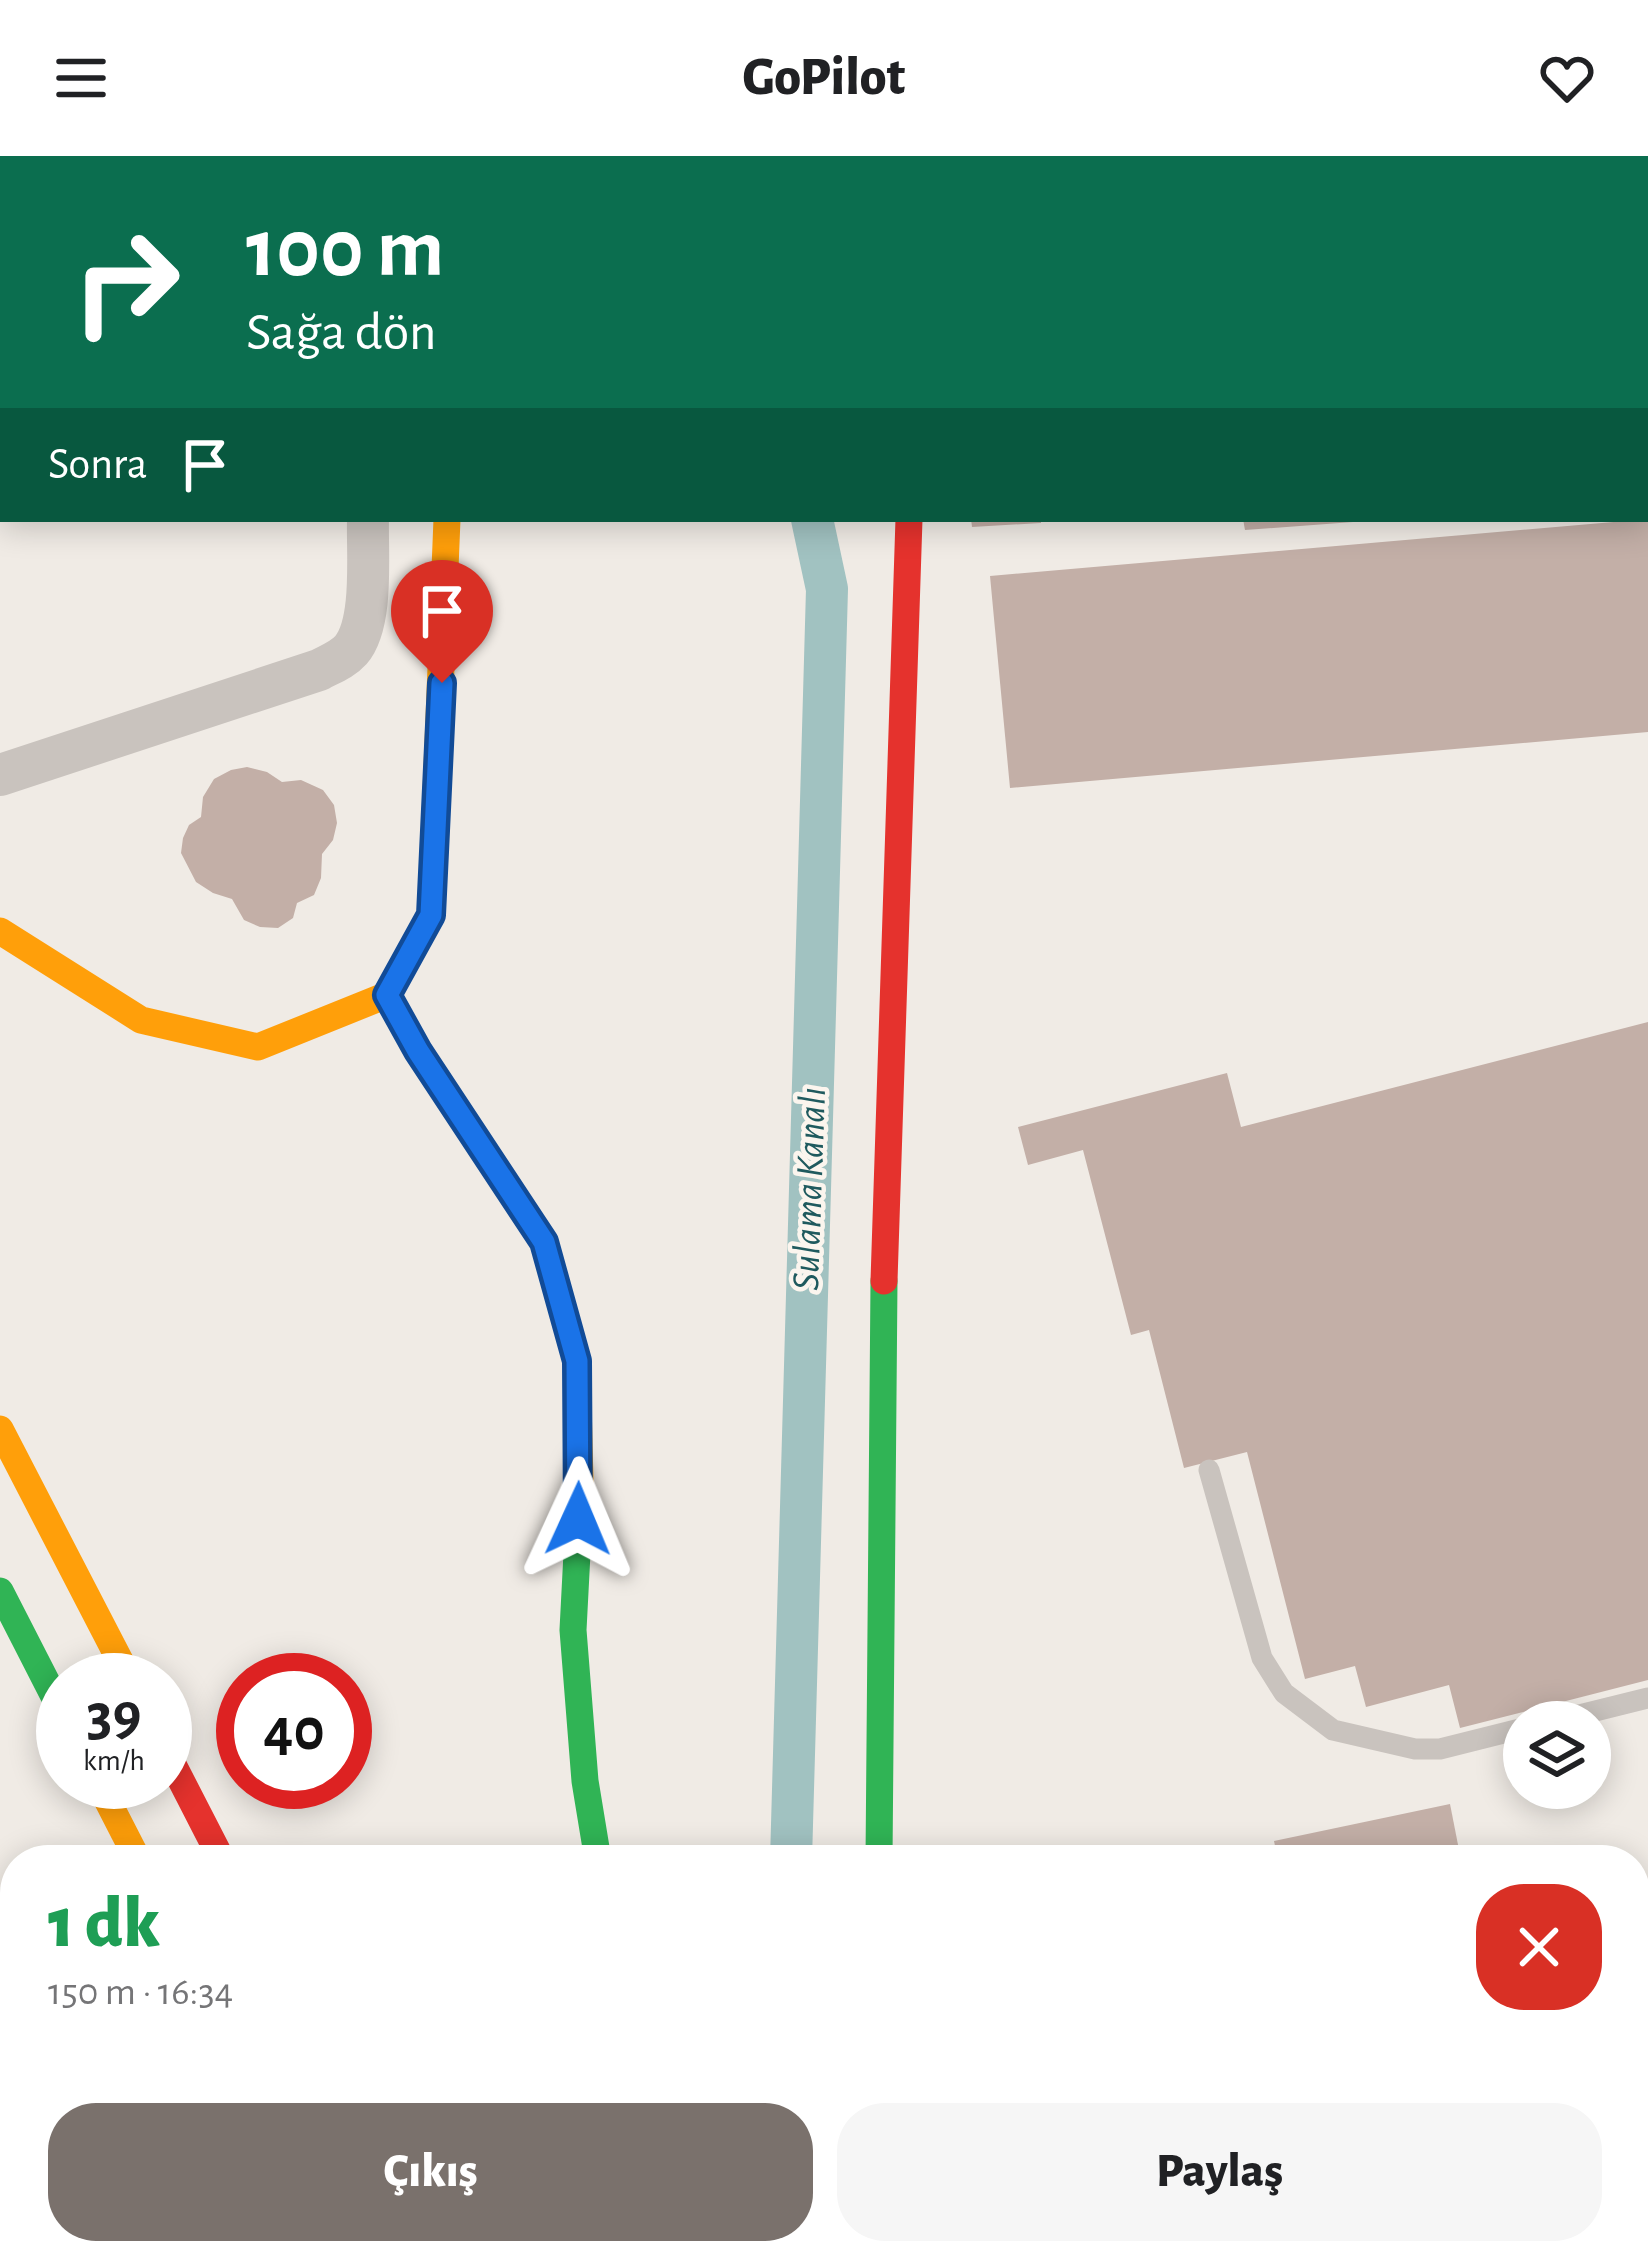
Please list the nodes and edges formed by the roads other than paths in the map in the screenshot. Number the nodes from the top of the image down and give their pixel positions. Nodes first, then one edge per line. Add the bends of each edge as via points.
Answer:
1 (368, 522) edge
2 (447, 522) edge
3 (909, 522) edge
4 (0, 775) edge
5 (0, 931) edge
6 (387, 995) junction
7 (0, 1430) edge
8 (1209, 1470) dead end
9 (0, 1591) edge
10 (116, 1653) edge
11 (36, 1661) edge
12 (1648, 1698) edge
13 (1611, 1707) edge
14 (1503, 1733) edge
15 (192, 1802) edge
16 (112, 1809) edge
17 (130, 1845) edge
18 (214, 1845) edge
19 (596, 1845) edge
20 (879, 1845) edge

1 - 4 street via 365,614 341,659
2 - 6 street via 431,915
3 - 20 street via 884,1310
5 - 6 street via 141,1020 258,1047
6 - 19 street via 544,1242 577,1361 573,1630
7 - 10 street
8 - 14 lane via 1262,1658 1284,1693 1333,1730 1415,1749
9 - 11 street
12 - 13 lane
15 - 18 street
16 - 17 street

